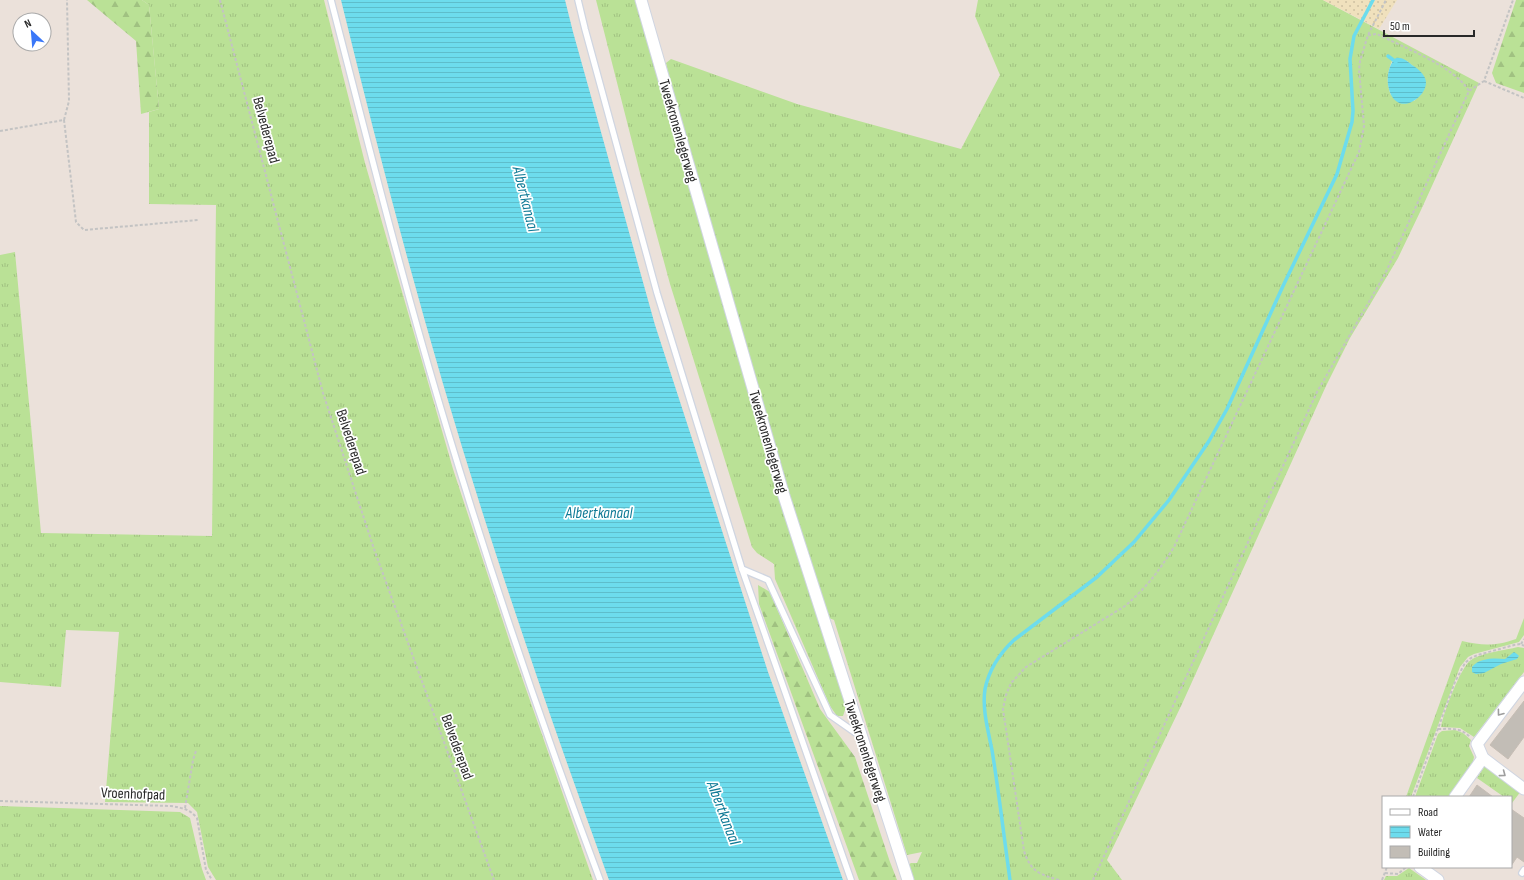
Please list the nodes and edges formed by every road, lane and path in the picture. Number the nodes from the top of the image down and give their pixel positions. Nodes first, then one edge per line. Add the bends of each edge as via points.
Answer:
1 (67, 0) edge
2 (220, 0) edge
3 (331, 0) edge
4 (578, 0) edge
5 (641, 0) edge
6 (1386, 0) edge
7 (1513, 0) edge
8 (1368, 35) junction
9 (1484, 80) junction
10 (1469, 91) junction
11 (1524, 98) edge
12 (64, 120) junction
13 (0, 131) edge
14 (198, 220) dead end
15 (742, 569) junction
16 (1524, 639) edge
17 (1523, 645) edge
18 (1524, 682) edge
19 (1438, 729) junction
20 (861, 736) junction
21 (1477, 744) junction
22 (196, 751) dead end
23 (1483, 758) junction
24 (1524, 789) edge
25 (1413, 796) edge
26 (1456, 796) edge
27 (0, 801) edge
28 (185, 808) junction
29 (1387, 868) edge
30 (1405, 868) edge
31 (1421, 868) edge
32 (1385, 873) junction
33 (212, 880) edge
34 (494, 880) edge
35 (600, 880) edge
36 (851, 880) edge
37 (908, 880) edge
38 (1059, 880) edge
39 (1093, 880) edge
40 (1382, 880) edge
41 (1438, 880) edge

1 - 12 path via 69,101
2 - 34 path, Belvederepad via 323,393 374,549
3 - 35 lane via 384,206 447,428 517,649
4 - 15 lane via 657,293
5 - 20 street, Tweekronenlegerweg via 784,496
6 - 8 path
7 - 9 path
8 - 10 path via 1378,34 1448,70 1465,83
8 - 38 path via 1362,50 1359,70 1364,126 1359,152 1174,547 1155,577 1137,596 1026,667 1011,683 1006,695 1003,709 1024,851 1032,868 1042,875
9 - 10 path
9 - 11 path
10 - 39 path via 1385,274 1317,392
12 - 13 path
12 - 14 path via 76,222 84,230
15 - 20 lane via 768,580 830,716
15 - 36 lane
16 - 17 path
17 - 19 path via 1478,655 1464,663
18 -> 21 street
19 - 21 path via 1457,728 1464,731
19 - 25 path
20 - 37 street, Tweekronenlegerweg
21 - 23 street
22 - 28 path via 192,760
23 -> 24 street
23 - 26 street
27 - 28 path, Vroenhofpad
28 - 33 path, Vroenhofpad via 196,818 206,870
29 - 32 path
30 - 32 path via 1398,874
31 - 41 street
32 - 40 path

